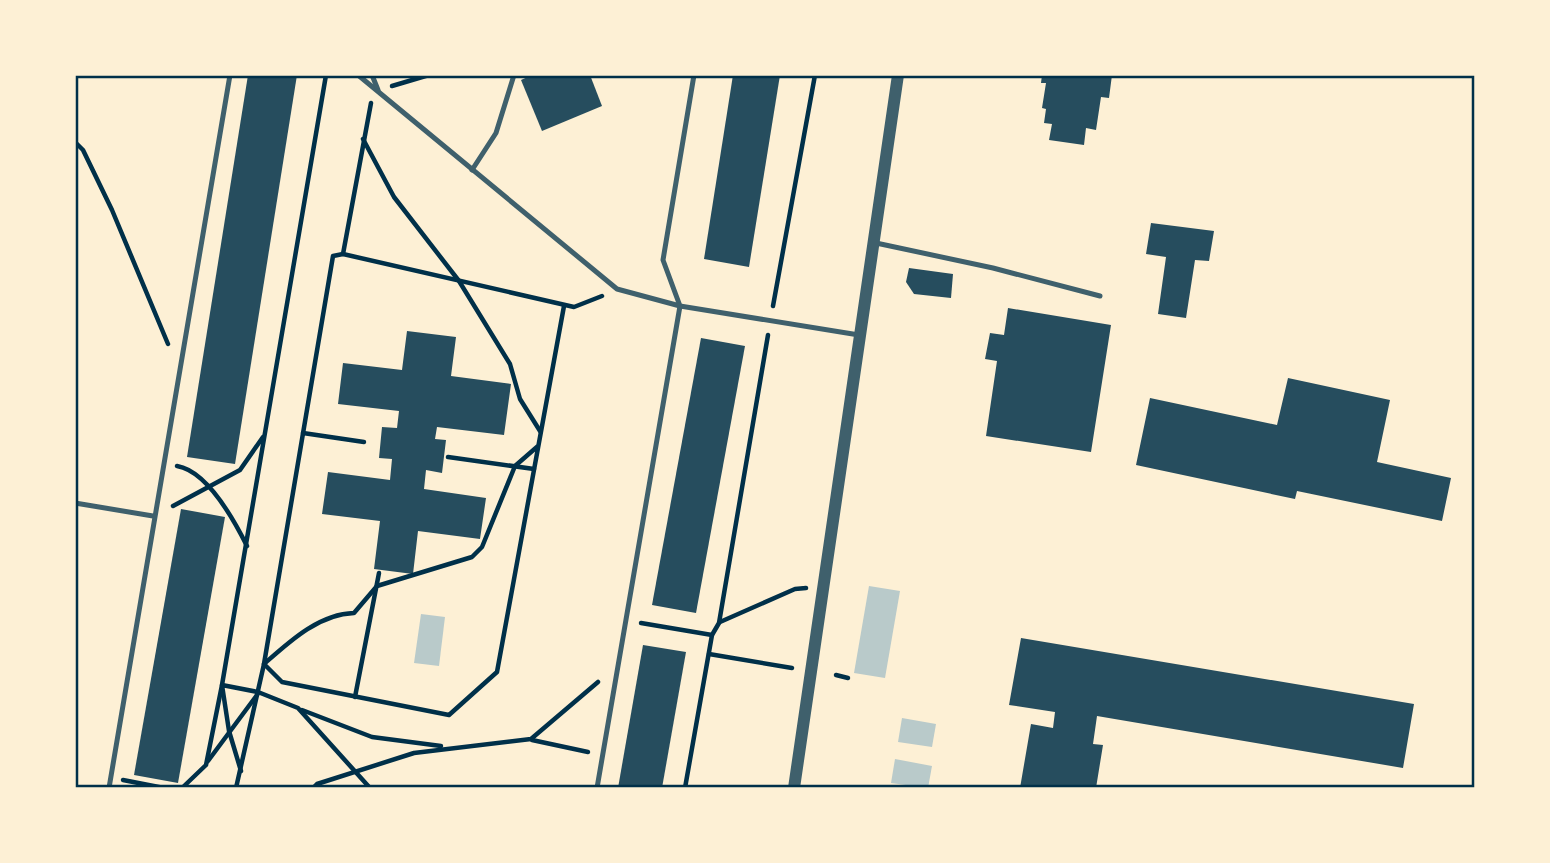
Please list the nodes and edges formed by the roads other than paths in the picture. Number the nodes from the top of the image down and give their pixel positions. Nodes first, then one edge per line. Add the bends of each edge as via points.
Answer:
1 (230, 75) edge
2 (358, 75) edge
3 (372, 75) edge
4 (514, 75) edge
5 (694, 75) edge
6 (898, 75) edge
7 (378, 90) junction
8 (472, 170) junction
9 (873, 243) junction
10 (1100, 296) dead end
11 (680, 306) junction
12 (859, 335) junction
13 (75, 503) edge
14 (153, 516) junction
15 (108, 788) edge
16 (597, 788) edge
17 (794, 788) edge

1 - 14 lane
2 - 7 lane
3 - 7 lane
4 - 8 lane via 496,133
5 - 11 lane via 663,260
6 - 9 street
7 - 8 lane
8 - 11 lane via 617,289
9 - 10 lane
9 - 12 street
11 - 12 lane
11 - 16 lane
12 - 17 street
13 - 14 lane
14 - 15 lane

